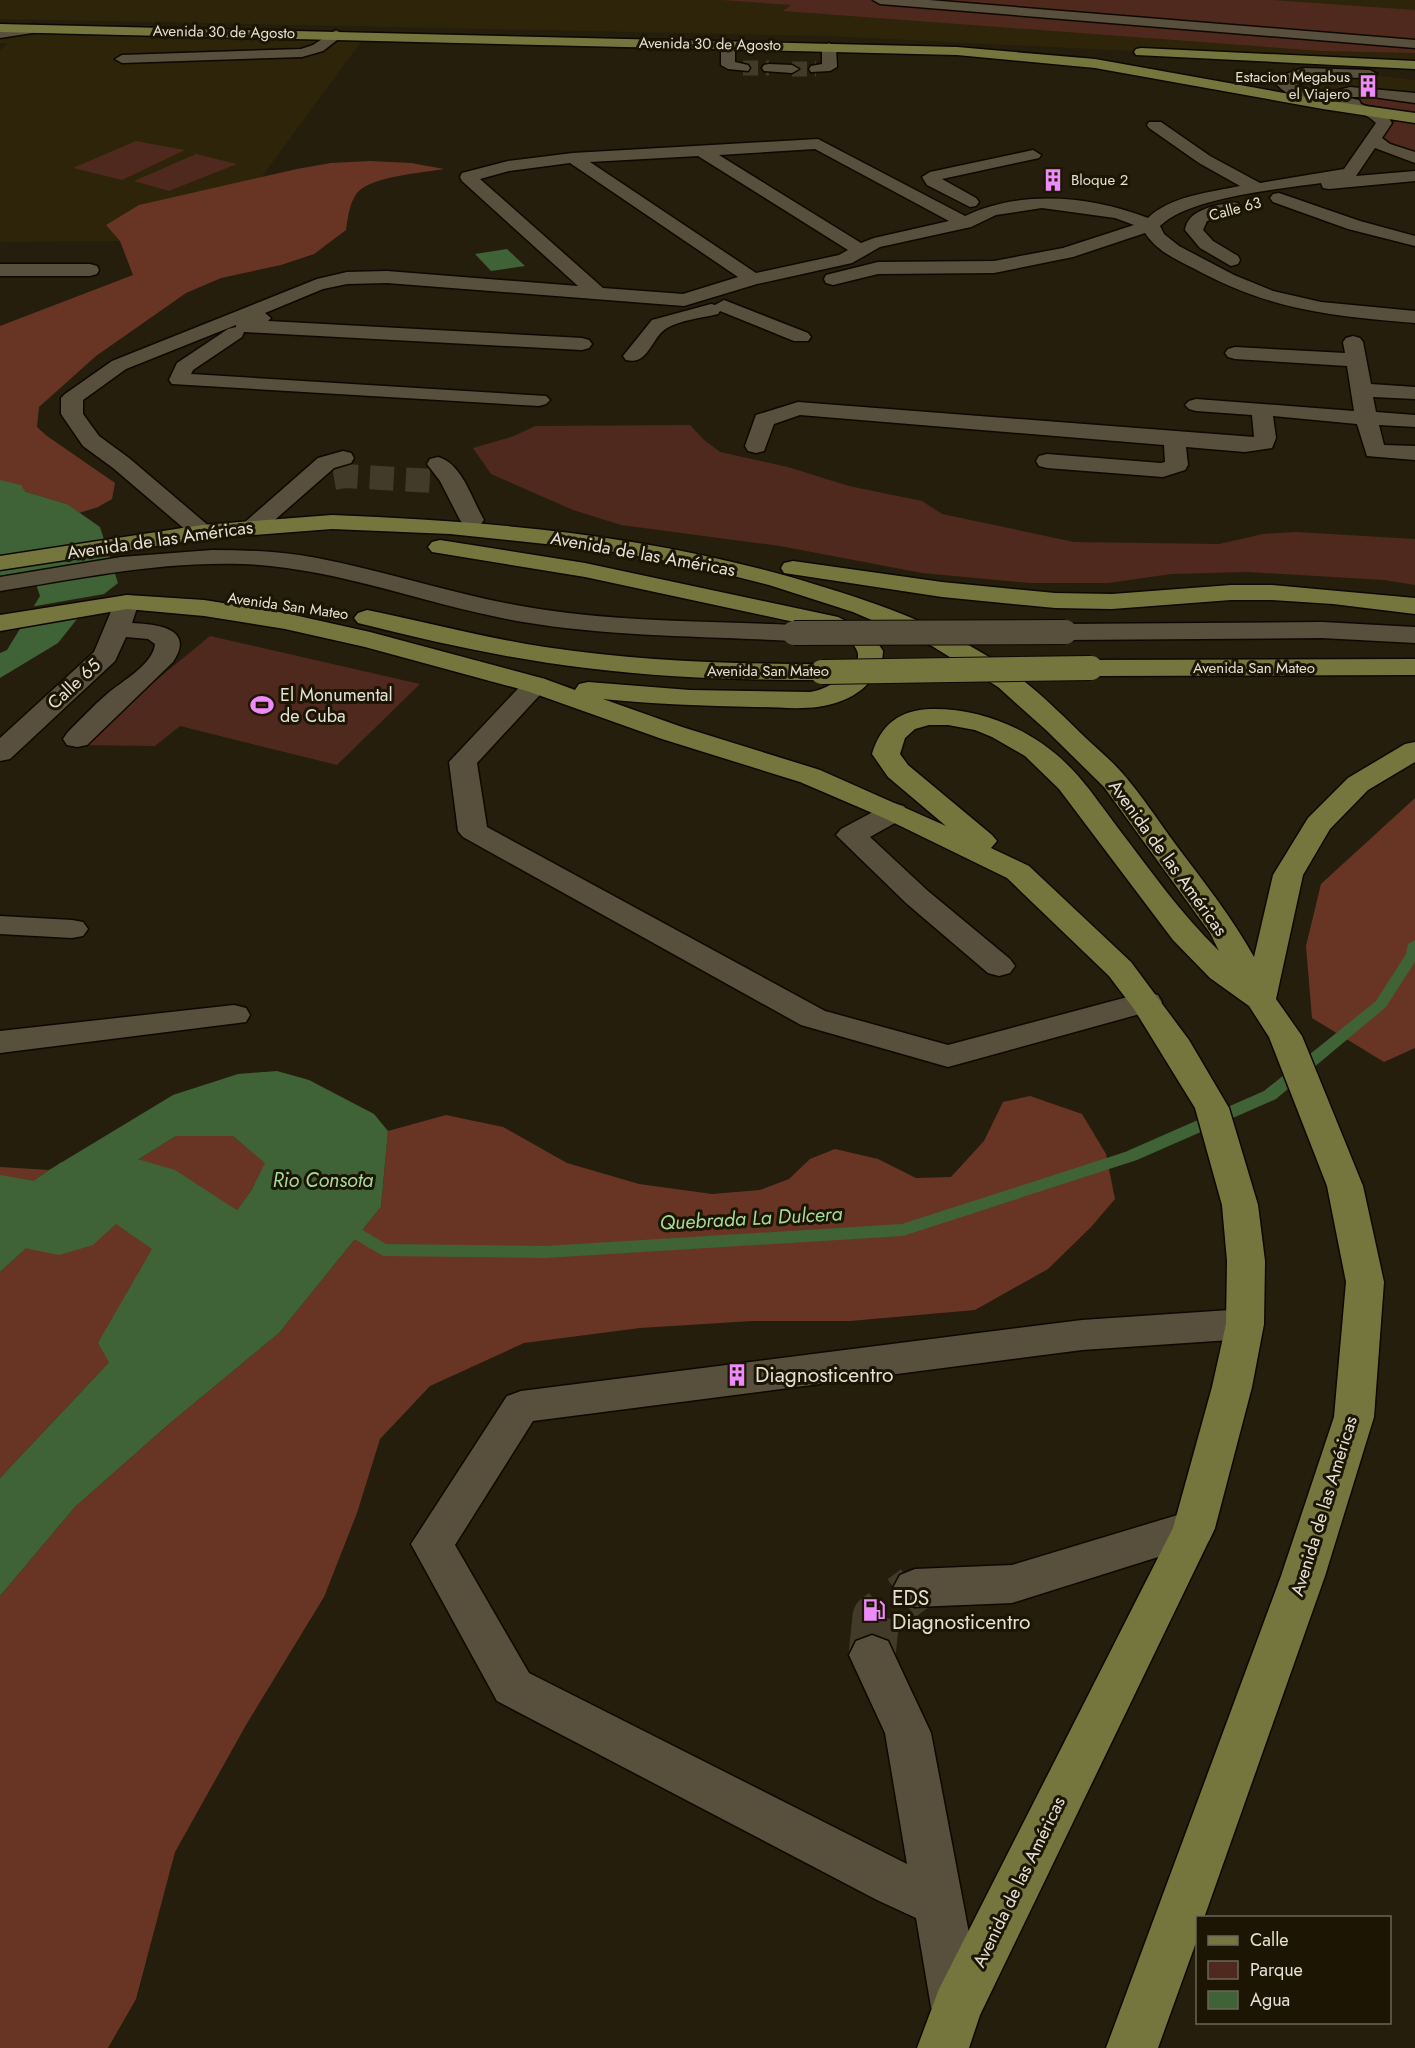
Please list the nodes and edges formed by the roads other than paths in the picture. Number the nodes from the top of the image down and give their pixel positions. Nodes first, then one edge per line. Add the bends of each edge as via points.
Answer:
1 (880, 0) edge
2 (0, 19) edge
3 (0, 28) edge
4 (34, 29) junction
5 (0, 34) edge
6 (336, 34) junction
7 (728, 44) junction
8 (1415, 44) edge
9 (829, 47) junction
10 (1095, 57) junction
11 (122, 59) dead end
12 (1415, 65) edge
13 (743, 68) dead end
14 (769, 68) tunnel mouth
15 (792, 69) tunnel mouth
16 (816, 69) dead end
17 (1415, 72) edge
18 (1415, 80) edge
19 (1291, 98) junction
20 (1415, 98) edge
21 (1338, 99) junction
22 (1415, 112) edge
23 (1366, 118) junction
24 (1415, 118) edge
25 (1155, 125) dead end
26 (1374, 140) junction
27 (703, 152) junction
28 (1033, 155) dead end
29 (573, 158) junction
30 (1341, 158) dead end
31 (1415, 158) edge
32 (1415, 176) edge
33 (1322, 179) junction
34 (1415, 182) edge
35 (1258, 188) junction
36 (1279, 198) junction
37 (992, 210) junction
38 (965, 223) junction
39 (1151, 225) junction
40 (1415, 241) edge
41 (860, 250) junction
42 (1002, 252) dead end
43 (0, 270) edge
44 (90, 270) dead end
45 (347, 278) junction
46 (755, 288) junction
47 (596, 292) junction
48 (779, 292) dead end
49 (1415, 304) edge
50 (724, 306) junction
51 (1415, 311) edge
52 (1415, 317) edge
53 (245, 326) junction
54 (801, 337) dead end
55 (582, 344) dead end
56 (1235, 352) dead end
57 (633, 356) dead end
58 (1361, 390) junction
59 (1415, 393) edge
60 (539, 400) dead end
61 (1196, 405) dead end
62 (1262, 409) junction
63 (1366, 418) junction
64 (1415, 421) edge
65 (1174, 439) junction
66 (756, 446) dead end
67 (1415, 453) edge
68 (1047, 460) dead end
69 (339, 468) tunnel mouth
70 (436, 472) tunnel mouth
71 (472, 520) junction
72 (332, 522) junction
73 (253, 527) junction
74 (202, 532) junction
75 (128, 553) junction
76 (0, 563) edge
77 (0, 584) edge
78 (127, 602) junction
79 (1415, 606) edge
80 (1, 623) edge
81 (115, 629) junction
82 (1415, 635) edge
83 (1415, 667) edge
84 (536, 684) junction
85 (76, 739) dead end
86 (1415, 750) edge
87 (0, 753) edge
88 (894, 812) junction
89 (1018, 872) junction
90 (0, 925) edge
91 (72, 929) dead end
92 (999, 966) dead end
93 (1260, 999) junction
94 (1146, 1002) junction
95 (234, 1015) dead end
96 (0, 1042) edge
97 (1245, 1324) junction
98 (1194, 1528) junction
99 (915, 1588) tunnel mouth
100 (872, 1655) tunnel mouth
101 (939, 1903) junction
102 (950, 2027) edge
103 (1132, 2048) edge

1 - 8 street
2 - 10 main road, Avenida 30 de Agosto via 826,36
3 - 4 main road, Avenida 30 de Agosto
4 - 5 street
4 - 6 main road, Avenida 30 de Agosto
6 - 7 main road, Avenida 30 de Agosto
6 - 11 street via 318,48 302,52
7 - 9 main road, Avenida 30 de Agosto
7 - 13 street via 728,65
9 - 10 main road, Avenida 30 de Agosto
9 - 16 street via 831,67
10 - 10 main road via 1177,70 1189,67 1177,61
10 - 12 main road, Avenida 30 de Agosto
10 - 19 main road, Avenida 30 de Agosto
14 - 15 street
17 - 19 main road via 1281,68 1258,80
18 - 21 street via 1330,71 1303,72 1285,79 1290,89
19 - 21 main road, Avenida 30 de Agosto
20 - 21 street
21 - 22 street
21 - 23 street via 1347,111 1359,119
23 - 24 main road
23 - 26 street via 1380,117 1384,123
25 - 35 street via 1189,151
26 - 31 street
26 - 33 street, Calle 63 via 1350,173
27 - 29 street
27 - 38 street via 818,144
27 - 41 street
28 - 37 street via 930,177
29 - 46 street
29 - 47 street via 508,166 468,177
30 - 33 street
32 - 51 street via 1254,196 1195,209 1179,217 1174,229 1182,243 1192,250 1276,290 1341,304
33 - 35 street, Calle 63
34 - 36 street, Calle 63
35 - 39 street, Calle 63 via 1171,209
36 - 40 street via 1376,240
36 - 49 street, Calle 63 via 1210,213 1194,226 1196,236 1207,247 1279,283 1328,295
37 - 38 street
37 - 39 street via 1042,203 1078,206 1119,213
38 - 41 street via 874,243
39 - 42 street
39 - 48 street via 1067,253 994,267 878,267
39 - 52 street via 1161,242 1224,278 1266,295 1339,310
41 - 46 street via 845,259
43 - 44 street
45 - 47 street
45 - 53 street
45 - 74 street via 317,285 119,365 72,398 72,414 91,441
46 - 47 street via 684,300
46 - 50 street
50 - 54 street
50 - 57 street via 658,324
53 - 55 street
53 - 60 street via 184,367 179,381
56 - 58 street via 1354,351
58 - 59 street
58 - 63 street
61 - 62 street
62 - 63 street
62 - 65 street via 1264,443
63 - 64 street
63 - 67 street via 1375,451
65 - 66 street via 798,408 764,420
65 - 68 street via 1177,465 1164,470
69 - 73 street via 326,463
70 - 71 street via 446,468
71 - 72 main road
71 - 79 main road via 577,529 823,573 1024,598 1095,602 1249,592 1302,593
72 - 73 main road, Avenida de las Américas
72 - 93 main road, Avenida de las Américas via 501,532 692,558 851,604 941,641 1007,681 1114,781 1225,932
73 - 74 main road, Avenida de las Américas
74 - 75 main road, Avenida de las Américas
74 - 84 main road via 353,536 585,570 829,622 855,633 866,643 871,655 867,667 848,687 828,697 810,699 676,697
75 - 76 main road, Avenida de las Américas
75 - 77 street
75 - 82 street, bridge via 283,559 325,565 471,604 567,620 794,633 1322,630
78 - 80 main road, Avenida de las Américas
78 - 81 street, Calle 65
78 - 83 main road, Avenida San Mateo, bridge via 232,597 326,610 502,648 603,664 735,673
78 - 84 main road, Avenida de las Américas via 204,608 285,621
81 - 85 street via 154,632 168,641 167,650 150,672
81 - 87 street, Calle 65 via 106,655
84 - 88 main road, Avenida de las Américas via 672,733 810,776
84 - 94 street via 463,762 473,831 813,1018 948,1056
86 - 93 main road via 1358,784 1318,825 1288,875
88 - 89 main road, Avenida de las Américas
88 - 92 street via 851,835
89 - 93 main road via 898,771 886,754 890,736 898,726 923,718 963,719 986,724 1035,751 1062,775 1155,898 1210,961
89 - 94 main road, Avenida de las Américas via 1120,969
90 - 91 street
93 - 103 main road, Avenida de las Américas via 1285,1036 1345,1186 1365,1282 1354,1417 1303,1576
94 - 97 main road, Avenida de las Américas via 1212,1108 1240,1205 1246,1261
95 - 96 street
97 - 98 main road, Avenida de las Américas
97 - 101 street via 1082,1335 520,1407 432,1544 513,1687
98 - 99 street via 1012,1584
98 - 102 main road, Avenida de las Américas
100 - 101 street via 908,1733
101 - 102 street

